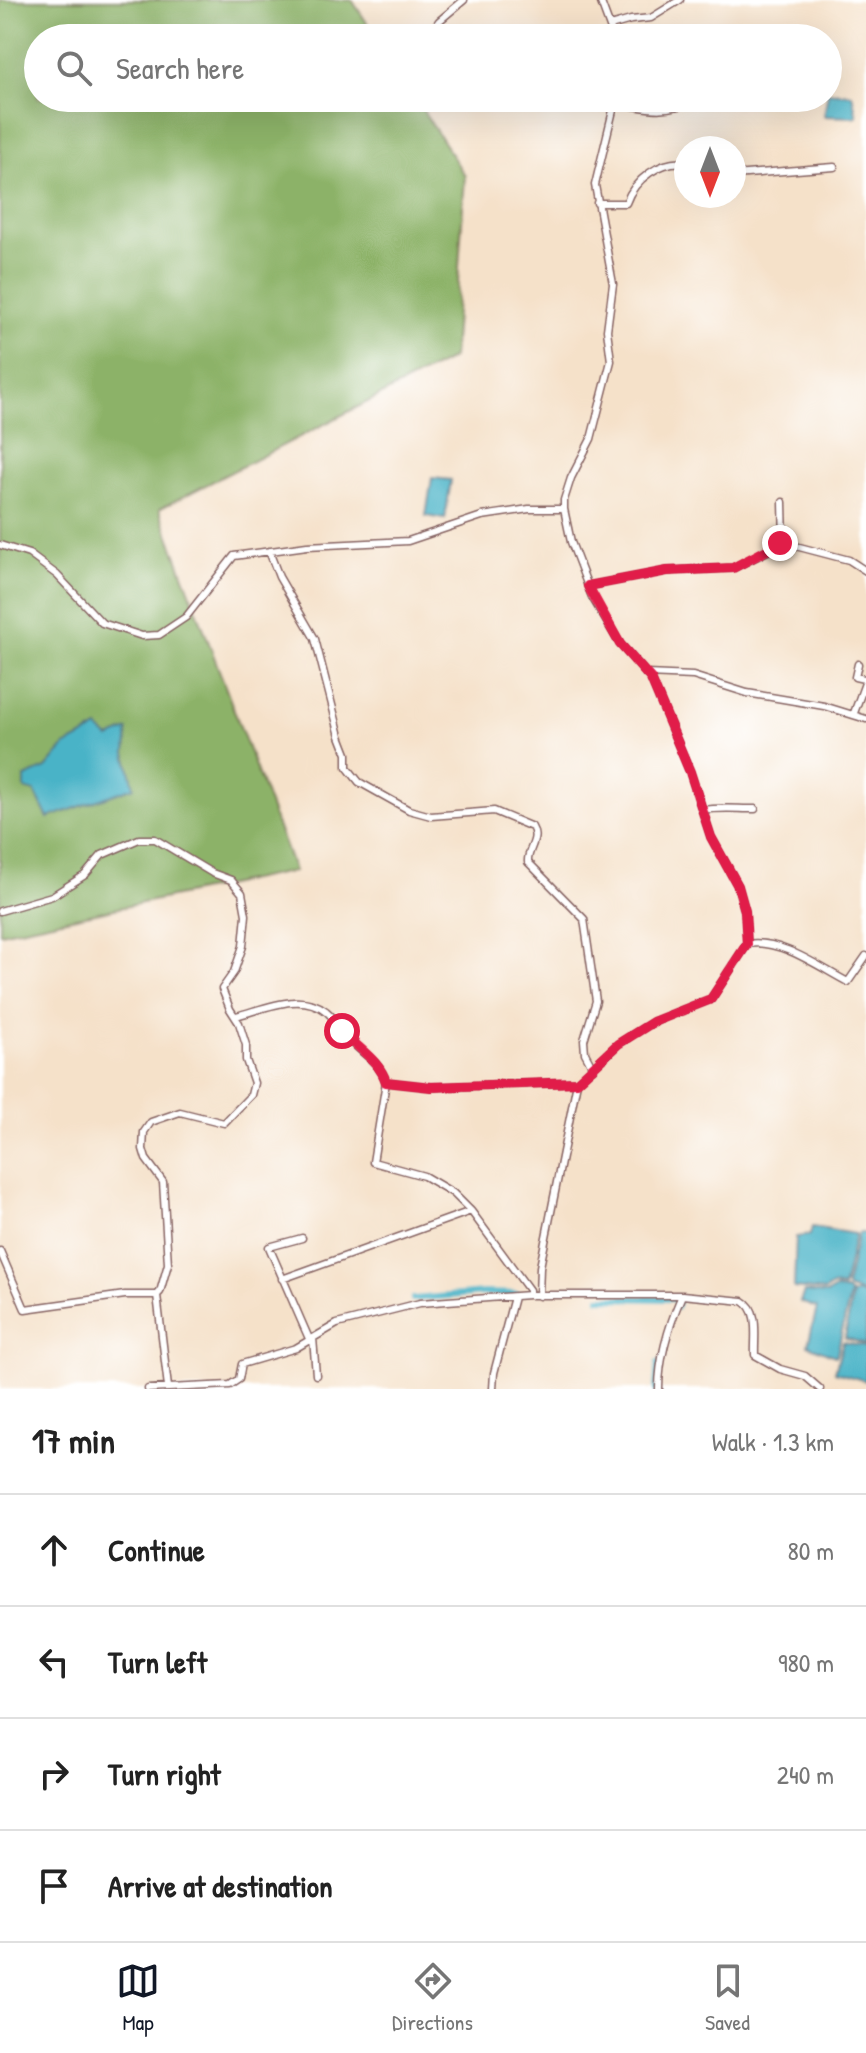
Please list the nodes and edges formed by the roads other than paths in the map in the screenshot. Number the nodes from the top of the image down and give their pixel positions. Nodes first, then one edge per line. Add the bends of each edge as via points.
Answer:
1 (464, 0) edge
2 (600, 0) edge
3 (680, 0) edge
4 (437, 24) edge
5 (609, 24) edge
6 (617, 24) edge
7 (613, 112) edge
8 (674, 164) edge
9 (834, 167) dead end
10 (746, 174) edge
11 (597, 203) junction
12 (783, 502) dead end
13 (564, 509) junction
14 (784, 543) junction
15 (0, 545) edge
16 (269, 551) junction
17 (866, 571) edge
18 (588, 586) junction
19 (858, 664) dead end
20 (646, 674) junction
21 (854, 713) junction
22 (866, 719) edge
23 (755, 809) dead end
24 (702, 810) junction
25 (0, 911) edge
26 (747, 944) junction
27 (866, 956) edge
28 (236, 1016) junction
29 (593, 1068) junction
30 (386, 1082) junction
31 (577, 1082) junction
32 (471, 1211) junction
33 (302, 1238) dead end
34 (0, 1251) edge
35 (282, 1279) junction
36 (157, 1295) junction
37 (529, 1295) junction
38 (682, 1295) junction
39 (539, 1296) junction
40 (514, 1297) junction
41 (312, 1340) junction
42 (316, 1375) dead end
43 (168, 1387) junction
44 (148, 1389) edge
45 (493, 1389) edge
46 (659, 1389) edge
47 (820, 1389) edge

1 - 4 street
2 - 5 street
3 - 6 street via 651,18
7 - 11 street via 595,185
8 - 11 street via 641,178 626,203
9 - 10 street
11 - 13 street via 613,284 607,330 611,361 591,439 571,478
12 - 14 street
13 - 16 street via 482,516 408,541
13 - 18 street
14 - 17 street via 849,560
14 - 18 street via 733,568 667,571
15 - 16 street via 29,554 57,575 102,623 142,636 159,635 186,617 234,556
16 - 29 street via 315,639 347,767 359,782 409,810 431,816 494,811 535,831 528,862 584,919 596,1001 584,1040
18 - 20 street via 620,644
19 - 21 street via 855,677 865,683
20 - 21 street via 693,676 747,693
20 - 24 street
21 - 22 street
23 - 24 street
24 - 26 street via 738,886
25 - 28 street via 52,896 85,875 102,855 139,839 155,839 231,880 242,893 243,946 222,989
26 - 27 street via 762,941 848,982
26 - 29 street via 711,999 653,1022
28 - 30 street via 291,1001 321,1008 375,1061
28 - 36 street via 254,1083 251,1095 224,1123 180,1112 151,1122 144,1132 146,1159 163,1182 168,1264
29 - 31 street
30 - 31 street via 431,1087
30 - 32 street via 373,1162 424,1176
31 - 39 street via 540,1267
32 - 35 street
32 - 37 street
33 - 35 street via 269,1247
34 - 36 street via 25,1309
35 - 41 street
36 - 43 street
37 - 39 street
37 - 40 street
38 - 39 street
38 - 46 street via 666,1340
38 - 47 street via 750,1305 755,1355 805,1376
40 - 41 street via 396,1307 331,1326
40 - 45 street
41 - 42 street
41 - 43 street via 242,1364 239,1379 230,1385
43 - 44 street

